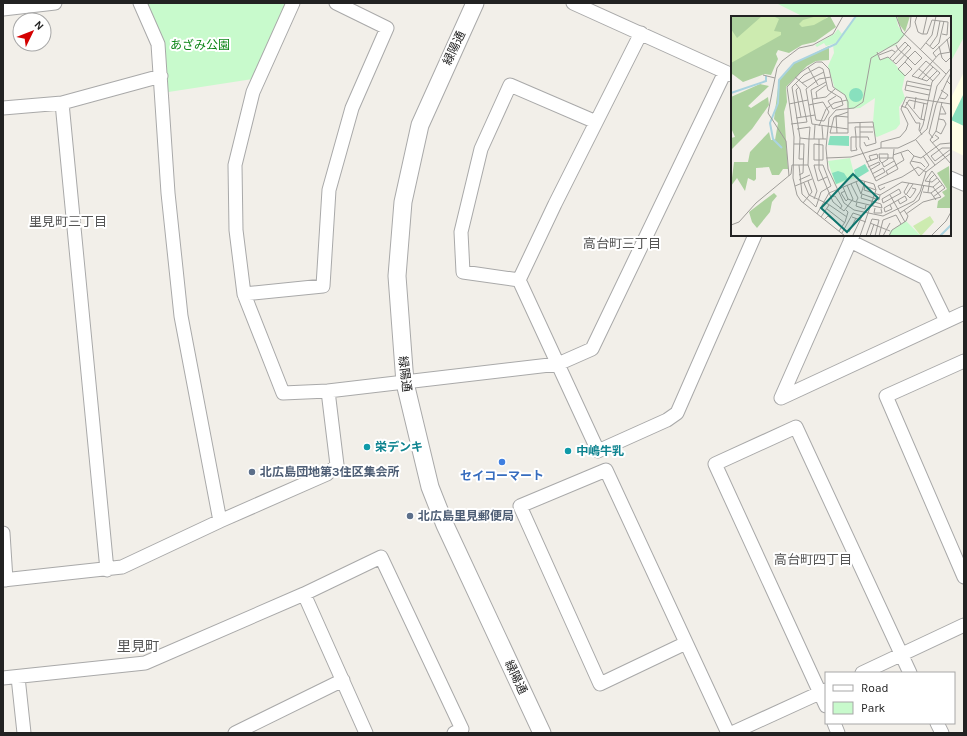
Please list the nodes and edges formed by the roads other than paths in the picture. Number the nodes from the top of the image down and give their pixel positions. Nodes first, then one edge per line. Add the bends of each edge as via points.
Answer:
1 (56, 3) edge
2 (140, 3) edge
3 (293, 3) edge
4 (336, 3) edge
5 (475, 3) edge
6 (573, 3) edge
7 (3, 8) edge
8 (641, 33) junction
9 (729, 74) edge
10 (161, 76) junction
11 (62, 103) junction
12 (3, 108) edge
13 (596, 122) junction
14 (951, 178) edge
15 (964, 184) edge
16 (754, 236) edge
17 (851, 238) edge
18 (519, 280) junction
19 (244, 294) junction
20 (964, 313) edge
21 (946, 321) junction
22 (964, 361) edge
23 (558, 364) junction
24 (405, 383) junction
25 (328, 391) junction
26 (220, 521) junction
27 (3, 533) edge
28 (107, 570) junction
29 (964, 577) edge
30 (5, 580) edge
31 (304, 594) junction
32 (964, 625) edge
33 (686, 643) junction
34 (900, 655) junction
35 (864, 672) edge
36 (909, 672) edge
37 (18, 677) junction
38 (3, 678) edge
39 (343, 680) junction
40 (823, 691) edge
41 (825, 701) edge
42 (938, 724) edge
43 (24, 733) edge
44 (235, 733) edge
45 (366, 733) edge
46 (454, 733) edge
47 (542, 733) edge
48 (728, 733) edge
49 (732, 733) edge
50 (942, 733) edge

1 - 7 street
2 - 10 street via 158,44
3 - 19 street via 253,92 234,165 236,230
4 - 19 street via 387,28 352,108 329,190 323,286
5 - 24 street, 緑陽通 via 420,125 403,202 397,276
6 - 8 street
8 - 9 street
8 - 13 street
9 - 23 street via 592,349
10 - 11 street
10 - 26 street via 168,193 181,316
11 - 12 street
11 - 28 street
13 - 18 street
13 - 18 street via 510,85 481,149 461,232 463,272
14 - 15 street
16 - 23 street via 681,406 677,413 667,420 598,452
17 - 21 street via 925,278
17 - 21 street via 781,398
18 - 23 street
19 - 25 street via 283,393
20 - 21 street
22 - 29 street via 886,396
23 - 24 street
24 - 25 street
24 - 47 street, 緑陽通 via 430,487 445,526
25 - 26 street via 337,465 327,474
26 - 28 street via 122,567
27 - 30 street
28 - 30 street
31 - 37 street via 145,663
31 - 39 street
31 - 46 street via 381,557 462,729
32 - 34 street
33 - 33 street via 600,684 520,506 606,470
33 - 48 street
34 - 35 street
34 - 36 street
34 - 40 street via 796,427 715,464
37 - 38 street
37 - 43 street
39 - 44 street
39 - 45 street
40 - 41 street
40 - 49 street
42 - 50 street

